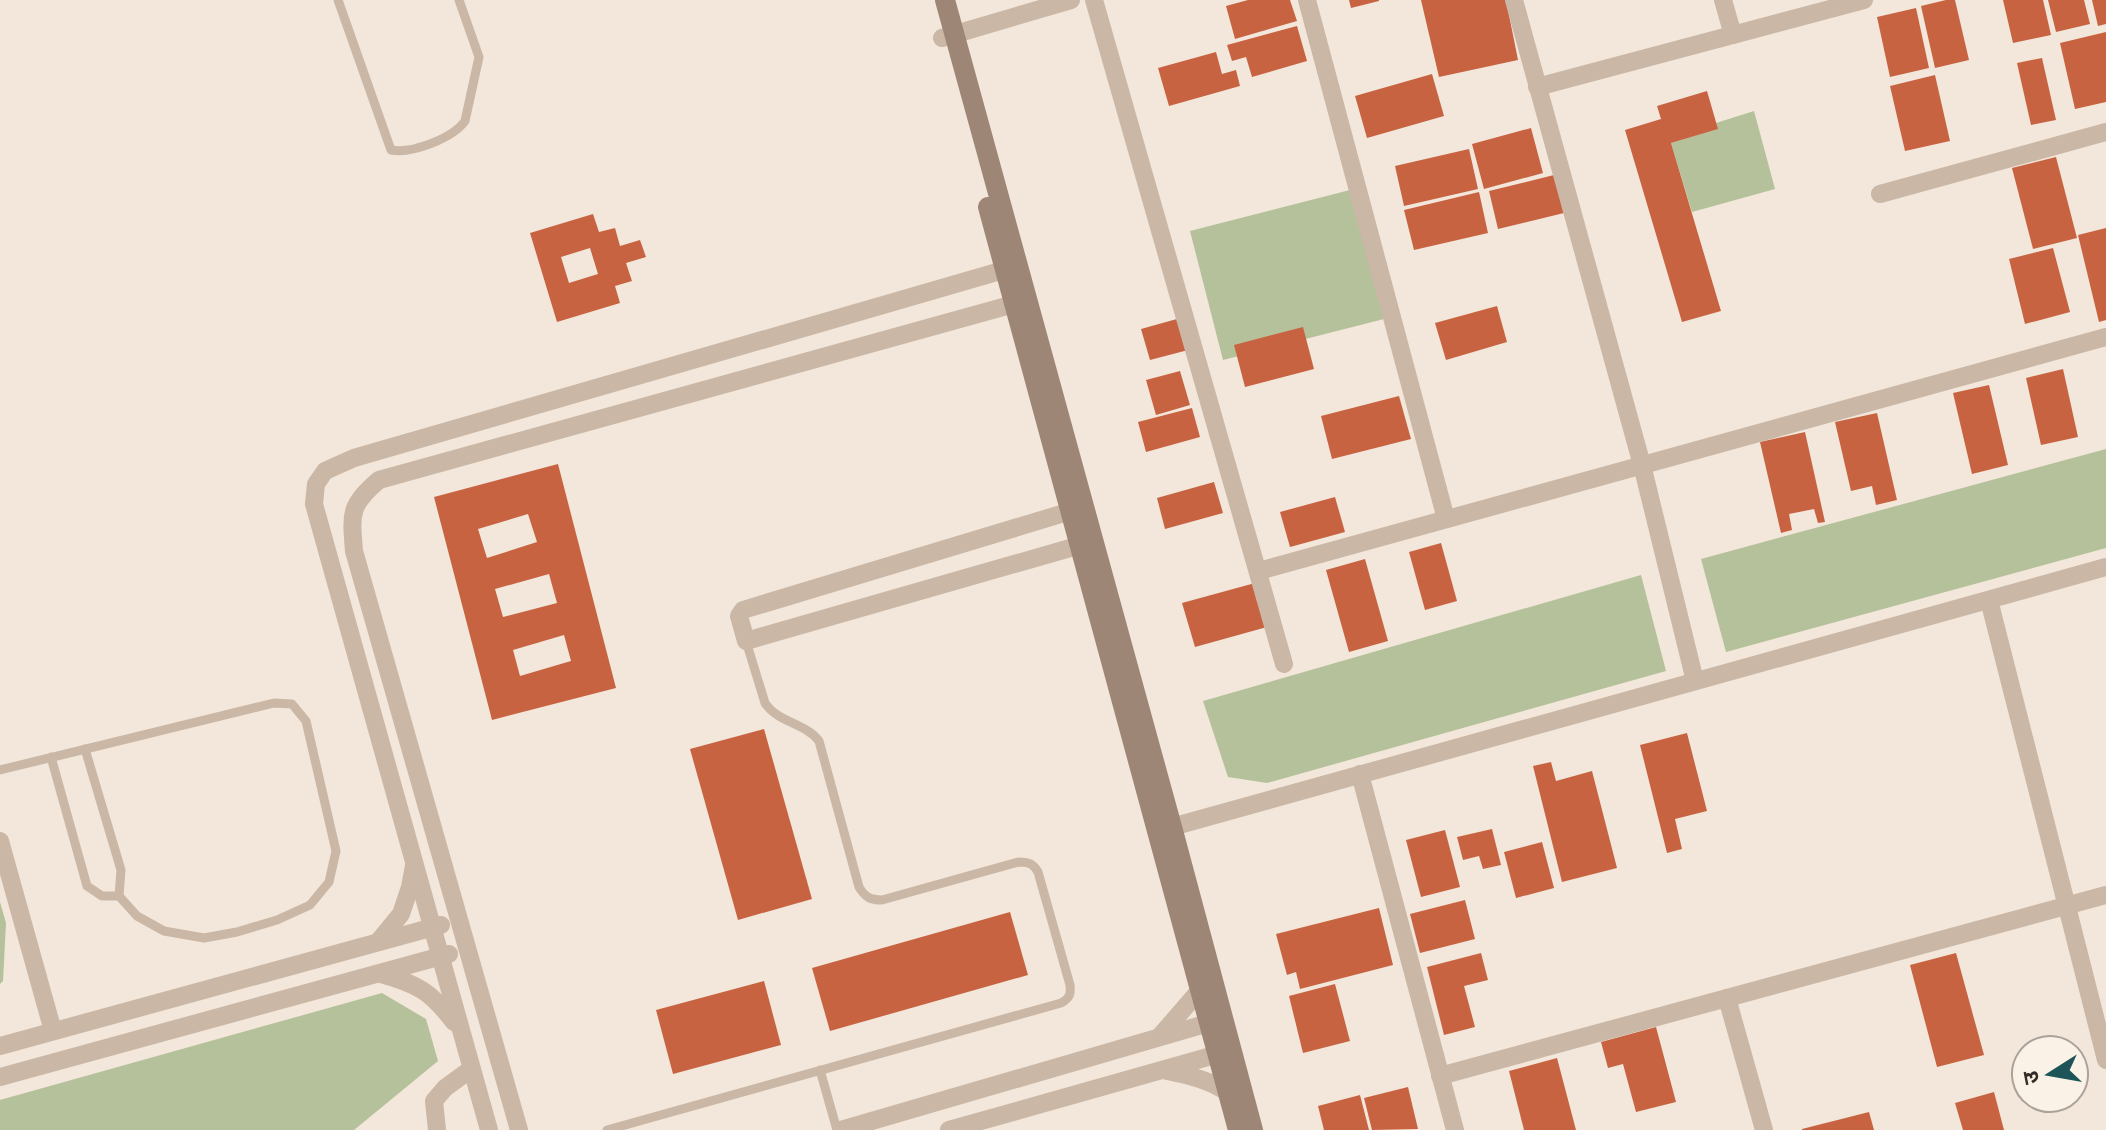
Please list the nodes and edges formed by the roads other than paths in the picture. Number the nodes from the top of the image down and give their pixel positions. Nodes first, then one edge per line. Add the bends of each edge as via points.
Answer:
1 (338, 0) edge
2 (932, 0) edge
3 (945, 0) edge
4 (1071, 0) edge
5 (1094, 0) edge
6 (1307, 0) edge
7 (1514, 0) edge
8 (1723, 0) edge
9 (1864, 0) edge
10 (462, 1) edge
11 (1733, 35) junction
12 (948, 36) junction
13 (1537, 87) junction
14 (2106, 132) edge
15 (1880, 194) dead end
16 (1012, 268) junction
17 (1021, 302) junction
18 (2106, 337) edge
19 (1642, 465) junction
20 (1078, 509) junction
21 (1446, 519) junction
22 (1087, 544) junction
23 (2106, 567) edge
24 (1259, 571) junction
25 (1989, 600) junction
26 (746, 641) junction
27 (1284, 664) dead end
28 (1695, 681) junction
29 (85, 749) junction
30 (51, 757) junction
31 (0, 770) edge
32 (1360, 774) junction
33 (1165, 829) junction
34 (0, 841) edge
35 (414, 863) junction
36 (2106, 895) edge
37 (119, 896) junction
38 (2067, 905) junction
39 (459, 921) junction
40 (432, 927) junction
41 (378, 942) junction
42 (467, 949) junction
43 (440, 956) junction
44 (378, 973) junction
45 (1200, 990) junction
46 (1727, 998) junction
47 (1216, 1021) junction
48 (461, 1030) junction
49 (53, 1031) junction
50 (1160, 1038) junction
51 (0, 1046) edge
52 (1225, 1052) junction
53 (2106, 1060) edge
54 (471, 1069) junction
55 (820, 1070) junction
56 (1162, 1070) junction
57 (1440, 1076) junction
58 (0, 1077) edge
59 (1228, 1093) junction
60 (437, 1130) edge
61 (489, 1130) edge
62 (519, 1130) edge
63 (607, 1130) edge
64 (839, 1130) edge
65 (949, 1130) edge
66 (1238, 1130) edge
67 (1253, 1130) edge
68 (1455, 1130) edge
69 (1764, 1130) edge

1 - 10 lane via 391,150 402,152 449,136 465,121 479,57
2 - 12 street
3 - 12 street
4 - 12 street
5 - 24 street
6 - 21 street
7 - 13 street
8 - 11 street
9 - 11 street
11 - 13 street
12 - 16 street
13 - 19 street
14 - 15 street
16 - 17 street
16 - 35 street via 354,458 325,471 316,484 314,504
17 - 20 street
17 - 39 street via 379,480 360,496 351,518 354,551
18 - 19 street
19 - 21 street
19 - 28 street
20 - 22 street
20 - 26 street via 743,610 739,616
21 - 24 street
22 - 26 street
22 - 33 street
23 - 25 street
24 - 27 street
25 - 28 street
25 - 38 street
26 - 55 lane via 771,712 812,732 819,741 864,895 882,900 1028,862 1038,872 1070,985 1071,993 1061,1003
28 - 32 street
29 - 30 lane
29 - 37 lane via 121,870
29 - 37 lane via 274,703 292,704 306,721 328,811 336,851 329,882 310,905 277,920 204,938 164,931 137,916
30 - 31 lane
30 - 37 lane via 87,886 102,896
32 - 33 street
32 - 57 street
33 - 45 street
33 - 47 street
34 - 49 street
35 - 40 street
35 - 41 street via 401,914
36 - 38 street
38 - 46 street
38 - 53 street
39 - 40 street
39 - 42 street
40 - 41 street
40 - 43 street
41 - 49 street
42 - 43 street
42 - 62 street
43 - 44 street
43 - 48 street
44 - 48 street via 436,998
44 - 58 street
45 - 47 street
45 - 50 street
46 - 57 street
46 - 69 street
47 - 50 street
47 - 52 street
48 - 54 street
49 - 51 street
50 - 64 street
52 - 56 street
52 - 59 street
52 - 67 street
54 - 60 street via 434,1101
54 - 61 street
55 - 63 lane
55 - 64 lane
56 - 59 street via 1189,1075
56 - 65 street
57 - 68 street
59 - 66 street

